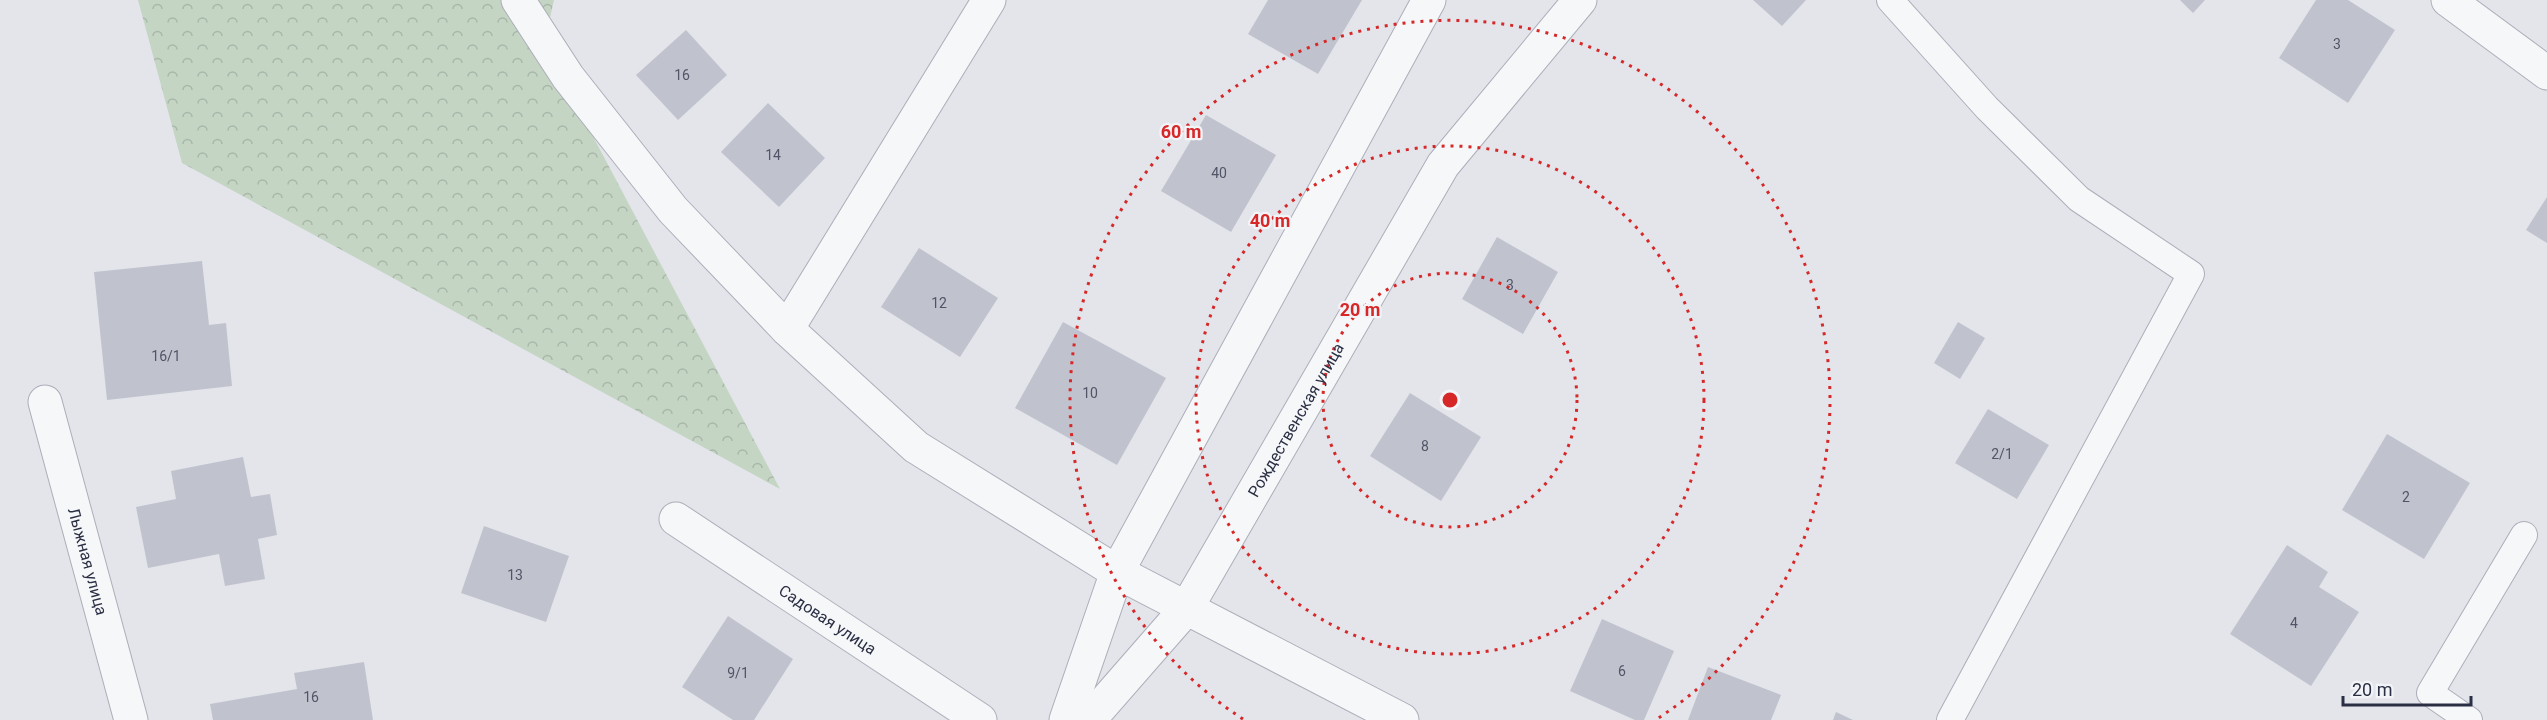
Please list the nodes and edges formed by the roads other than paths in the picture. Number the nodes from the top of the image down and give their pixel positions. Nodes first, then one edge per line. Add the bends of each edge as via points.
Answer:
1 (518, 0) edge
2 (989, 0) edge
3 (1429, 0) edge
4 (1580, 0) edge
5 (1890, 0) edge
6 (2448, 0) edge
7 (2547, 73) edge
8 (787, 329) junction
9 (45, 402) dead end
10 (676, 519) dead end
11 (2524, 535) dead end
12 (1117, 572) junction
13 (1186, 609) junction
14 (131, 720) edge
15 (980, 720) edge
16 (1066, 720) edge
17 (1089, 720) edge
18 (1402, 720) edge
19 (1950, 720) edge
20 (2469, 720) edge

1 - 8 street via 568,77 673,210
2 - 8 street
3 - 12 street
4 - 13 street, Рождественская улица via 1443,165
5 - 19 lane via 1987,108 2079,200 2191,274
6 - 7 street
8 - 12 street via 916,447
9 - 14 street, Лыжная улица
10 - 15 street, Садовая улица
11 - 20 lane via 2430,693
12 - 13 street
12 - 16 street
13 - 17 street, Рождественская улица
13 - 18 street

